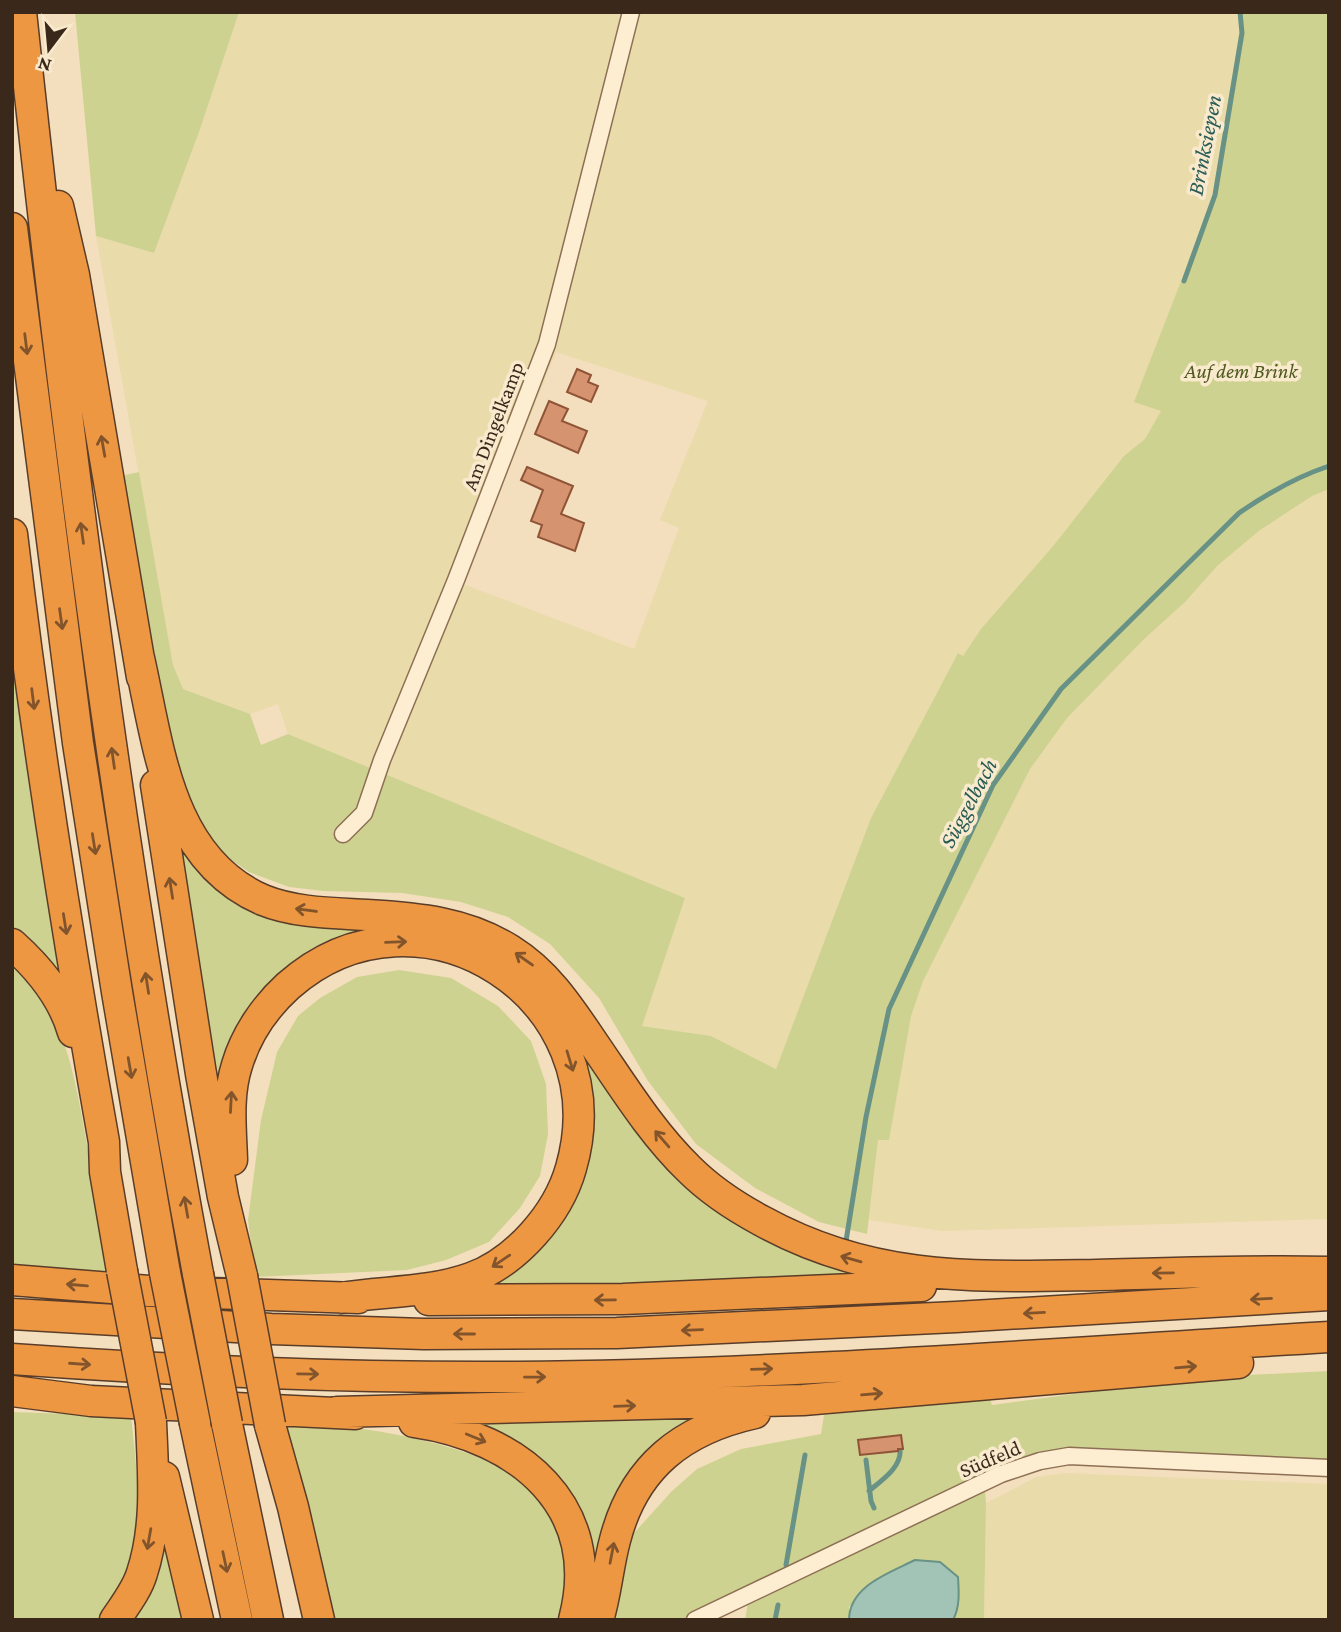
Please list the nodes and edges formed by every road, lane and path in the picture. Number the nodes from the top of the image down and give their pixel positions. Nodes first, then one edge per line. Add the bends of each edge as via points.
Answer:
1 (21, 12) edge
2 (631, 12) edge
3 (31, 107) junction
4 (12, 228) edge
5 (12, 534) edge
6 (139, 658) junction
7 (343, 834) dead end
8 (12, 944) edge
9 (105, 1172) junction
10 (236, 1244) junction
11 (1329, 1272) edge
12 (991, 1277) junction
13 (12, 1280) edge
14 (1329, 1295) edge
15 (341, 1298) junction
16 (12, 1314) edge
17 (1329, 1337) edge
18 (1329, 1355) edge
19 (12, 1359) edge
20 (12, 1391) edge
21 (803, 1400) junction
22 (12, 1401) edge
23 (91, 1401) junction
24 (337, 1412) junction
25 (151, 1422) junction
26 (270, 1425) junction
27 (1329, 1468) edge
28 (115, 1620) edge
29 (198, 1620) edge
30 (237, 1620) edge
31 (268, 1620) edge
32 (306, 1620) edge
33 (319, 1620) edge
34 (574, 1620) edge
35 (598, 1620) edge
36 (695, 1620) edge

1 - 3 highway
2 - 7 street, Am Dingelkamp via 547,344 364,813
6 -> 3 highway via 74,275
31 -> 3 highway, bridge via 198,1274 152,1014 62,390
4 -> 30 highway, bridge via 56,583 117,992 165,1273
5 -> 9 highway via 45,787 104,1142
10 -> 6 highway via 201,1074
12 -> 6 highway via 917,1272 851,1259 786,1234 721,1196 690,1171 646,1120 555,987 499,943 452,924 298,909 264,900 234,883 205,857 177,812
8 - 9 highway via 49,984 71,1026
9 - 25 highway, bridge
10 -> 15 highway via 232,1088 246,1042 277,996 328,958 386,942 457,949 490,964 527,992 553,1022 570,1056 579,1115 577,1147 568,1178 526,1242 474,1277 447,1286
10 - 26 highway, bridge
11 -> 12 highway
12 -> 15 highway via 961,1284 623,1299
15 -> 13 highway
14 -> 16 highway via 617,1333 285,1330
19 -> 17 highway via 276,1374 540,1377 822,1367
21 -> 18 highway
20 - 23 highway
24 -> 21 highway
35 -> 21 highway via 624,1513 649,1469 705,1428
22 - 23 highway
23 - 24 highway
24 -> 34 highway via 429,1424 461,1433 497,1447 541,1479 557,1497 577,1541 581,1583
25 -> 28 highway via 154,1505 150,1535 142,1574
25 - 29 highway
26 - 32 highway
26 - 33 highway
27 - 36 street, Südfeld via 1069,1456 1040,1461 1001,1474

